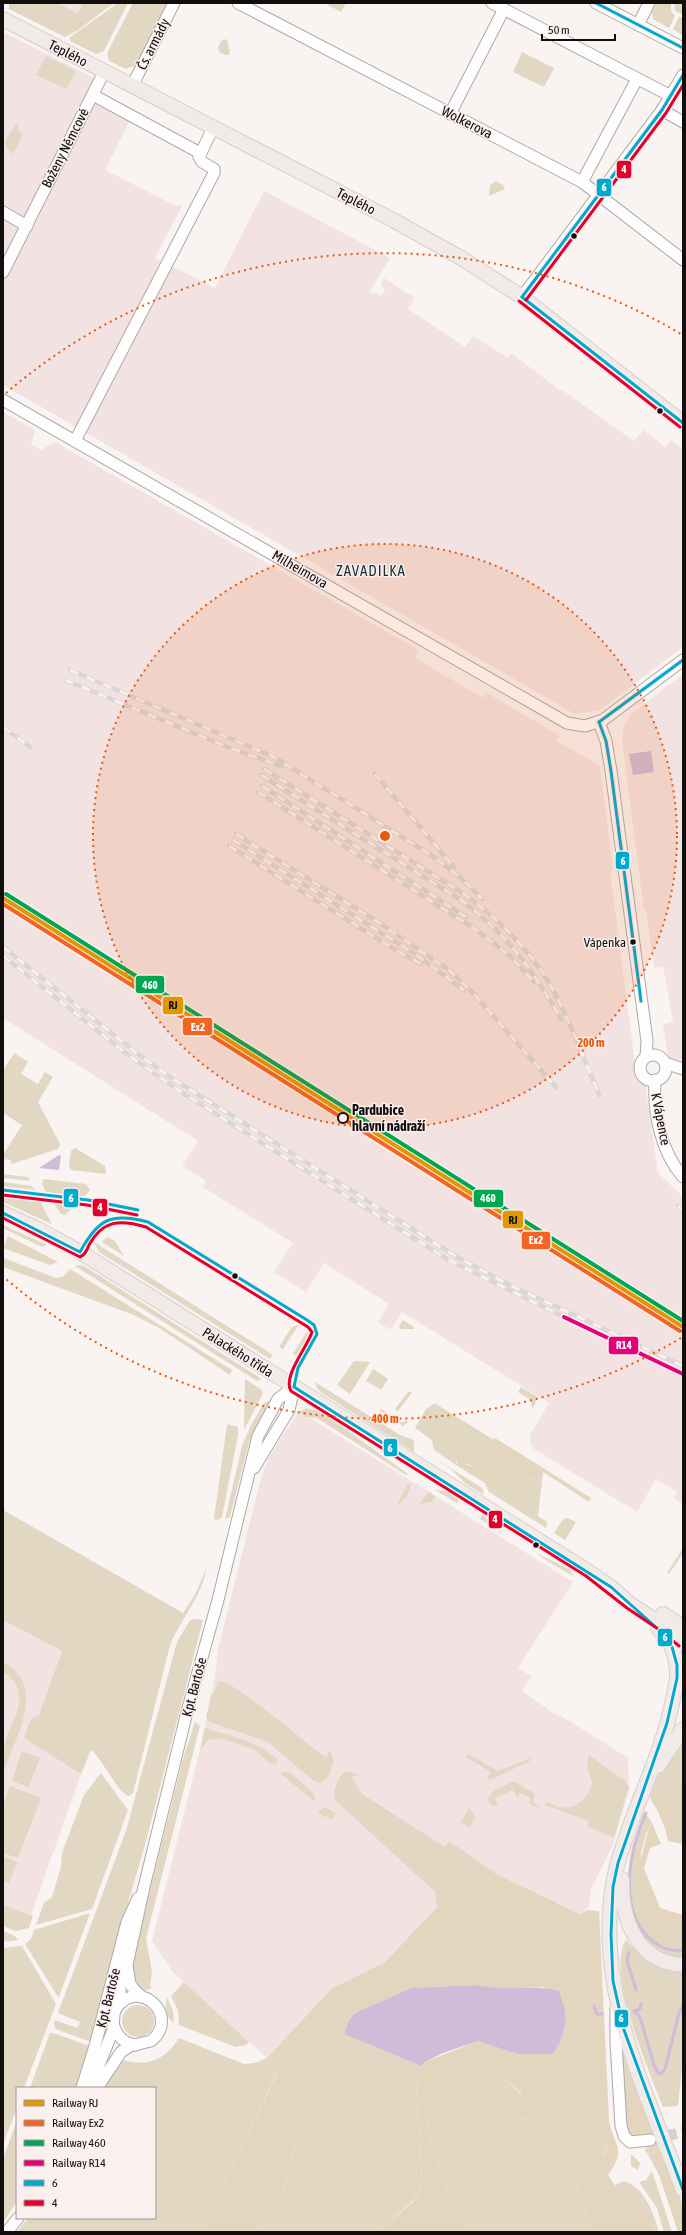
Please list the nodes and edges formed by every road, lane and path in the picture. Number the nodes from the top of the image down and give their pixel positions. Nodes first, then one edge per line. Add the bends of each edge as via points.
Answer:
1 (174, 3) edge
2 (238, 3) edge
3 (492, 3) edge
4 (596, 3) edge
5 (649, 3) edge
6 (504, 9) junction
7 (3, 20) edge
8 (638, 25) junction
9 (683, 48) edge
10 (104, 72) junction
11 (683, 75) edge
12 (637, 78) junction
13 (132, 86) junction
14 (93, 95) junction
15 (671, 96) junction
16 (662, 110) junction
17 (450, 114) junction
18 (683, 122) edge
19 (213, 128) junction
20 (200, 152) junction
21 (582, 182) junction
22 (598, 194) junction
23 (3, 212) edge
24 (27, 226) junction
25 (683, 260) edge
26 (3, 272) edge
27 (522, 297) junction
28 (3, 400) edge
29 (683, 423) edge
30 (75, 441) junction
31 (683, 660) edge
32 (599, 722) junction
33 (649, 1056) junction
34 (665, 1067) junction
35 (680, 1069) edge
36 (655, 1080) junction
37 (683, 1177) edge
38 (3, 1213) edge
39 (271, 1373) junction
40 (294, 1387) junction
41 (318, 1401) junction
42 (276, 1402) junction
43 (289, 1410) junction
44 (246, 1486) junction
45 (611, 1587) junction
46 (630, 1604) junction
47 (683, 1627) edge
48 (683, 1643) edge
49 (683, 1687) edge
50 (683, 1729) edge
51 (659, 1748) junction
52 (646, 1782) junction
53 (632, 1820) junction
54 (144, 1887) junction
55 (629, 1927) junction
56 (611, 1956) junction
57 (683, 1965) edge
58 (142, 1997) junction
59 (616, 2000) junction
60 (116, 2010) junction
61 (113, 2022) junction
62 (137, 2045) junction
63 (82, 2087) edge
64 (90, 2087) edge
65 (98, 2087) edge
66 (650, 2140) tunnel mouth
67 (683, 2190) edge
68 (17, 2219) edge
69 (7, 2232) edge

1 - 13 street, Čs. armády
2 - 17 street, Wolkerova
3 - 6 street
4 - 8 street
5 - 8 street
6 - 12 street
6 - 17 street
7 - 10 main road, Teplého
8 - 9 street
10 - 13 main road, Teplého
10 - 14 street, Boženy Němcové
11 - 15 street
12 - 15 street
12 - 21 street
13 - 19 main road, Teplého
14 - 20 street
14 - 24 street, Boženy Němcové
15 - 16 street
16 - 18 street
16 - 22 street
17 - 21 street, Wolkerova
19 - 20 street
19 - 27 main road, Teplého via 440,245
20 - 30 street via 199,159 213,168 214,173
21 - 22 street, Wolkerova
22 - 25 street, Wolkerova
22 - 27 street
23 - 24 street
24 - 26 street, Boženy Němcové
27 - 29 main road, Teplého
28 - 30 street, Milheimova
30 - 32 street, Milheimova via 567,723 585,726
31 - 32 street
32 - 33 street via 606,741 611,771
33 - 34 street via 660,1057
33 - 36 street, K Vápence via 640,1064 641,1072 646,1078
34 - 35 street, K Vápence
34 - 36 street, K Vápence via 661,1077
36 - 37 street, K Vápence via 654,1094 661,1135 665,1148
38 - 39 main road, Palackého třída via 60,1241
39 - 40 main road, Palackého třída
39 - 42 street, Kpt. Bartoše via 280,1386
40 - 41 main road, Palackého třída
40 - 42 street, Kpt. Bartoše
40 - 43 street, Kpt. Bartoše
41 - 43 street, Kpt. Bartoše via 309,1398 302,1400
41 - 45 main road, Palackého třída
42 - 44 street, Kpt. Bartoše via 258,1436
43 - 44 street, Kpt. Bartoše
44 - 54 street, Kpt. Bartoše
45 - 46 main road, Palackého třída
45 - 47 main road, Palackého třída via 635,1596
46 - 48 main road, Palackého třída via 667,1628
46 - 51 main road via 664,1635 676,1659 676,1684
49 - 51 main road via 676,1714
50 - 52 main road
51 - 52 main road
52 - 53 main road
53 - 55 main road via 624,1855 622,1882 624,1911
53 - 56 main road via 613,1887
54 - 58 street, Kpt. Bartoše via 127,1971 132,1987
54 - 60 street, Kpt. Bartoše via 120,1970 120,1997
54 - 63 street, Kpt. Bartoše via 127,1922
55 - 56 main road
55 - 57 main road via 638,1942 650,1954 666,1962
56 - 59 main road
58 - 60 street, Kpt. Bartoše via 127,1999
58 - 62 street, Kpt. Bartoše via 156,2005 162,2023 154,2039 146,2044
59 - 66 street via 621,2126 624,2136 630,2142
59 - 67 main road via 634,2061
60 - 61 street, Kpt. Bartoše
61 - 62 street, Kpt. Bartoše via 121,2039
61 - 64 street, Kpt. Bartoše via 111,2034
62 - 65 street, Kpt. Bartoše via 127,2047 118,2055
68 - 69 street

